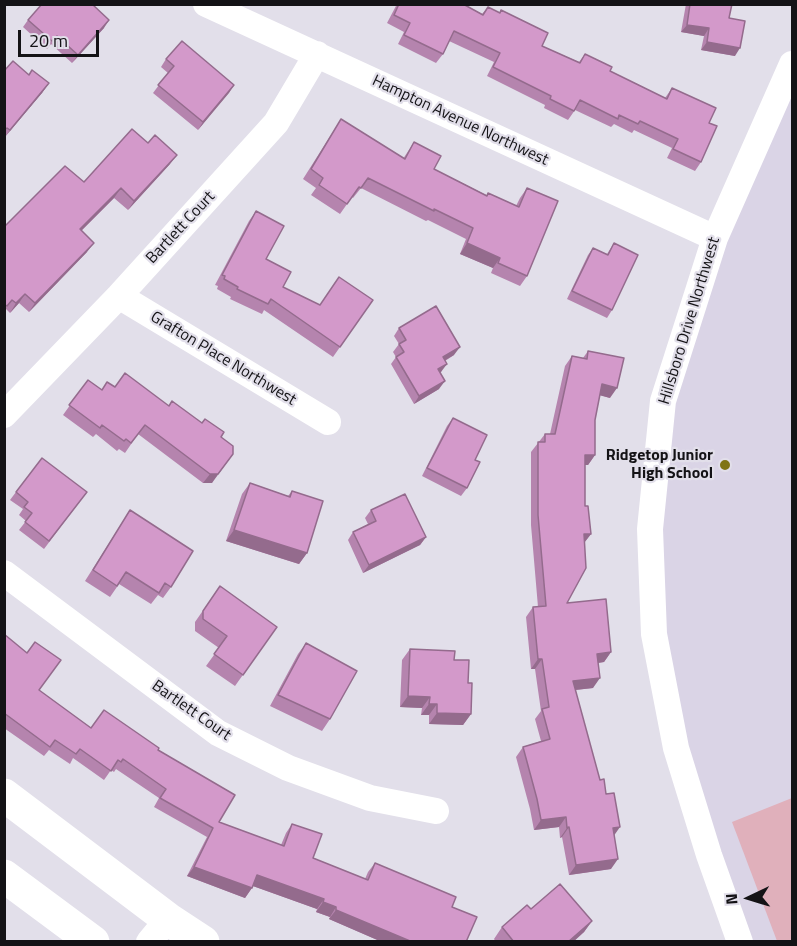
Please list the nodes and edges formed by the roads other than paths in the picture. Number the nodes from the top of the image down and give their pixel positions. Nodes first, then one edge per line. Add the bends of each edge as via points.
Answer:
1 (206, 4) edge
2 (317, 54) junction
3 (792, 64) edge
4 (714, 238) junction
5 (119, 296) junction
6 (4, 415) edge
7 (328, 422) dead end
8 (4, 573) edge
9 (4, 795) edge
10 (436, 811) dead end
11 (4, 876) edge
12 (158, 930) edge
13 (93, 942) edge
14 (203, 942) edge
15 (740, 942) edge

1 - 2 street, Hampton Avenue Northwest
2 - 4 street, Hampton Avenue Northwest
2 - 5 street, Bartlett Court via 276,123
3 - 4 street, Hillsboro Drive Northwest
4 - 15 street, Hillsboro Drive Northwest via 663,401 650,529 654,634 676,748
5 - 6 street, Bartlett Court
5 - 7 street, Grafton Place Northwest
8 - 10 street, Bartlett Court via 218,733 288,768 370,798
9 - 12 main road
11 - 13 main road
12 - 14 main road

